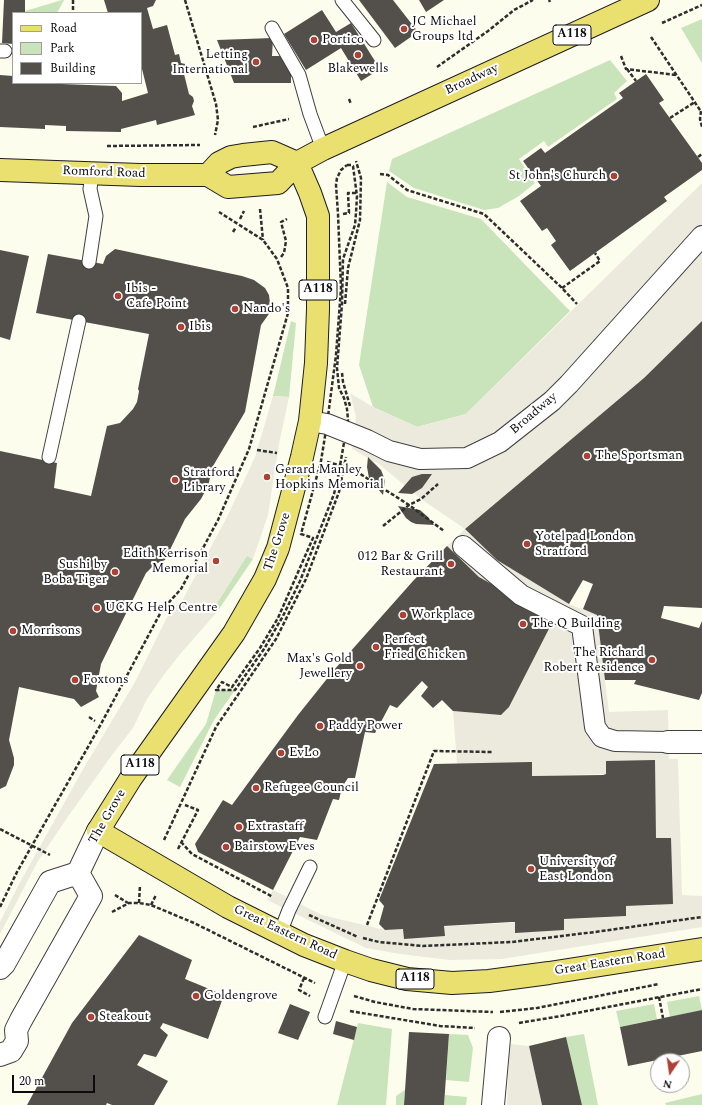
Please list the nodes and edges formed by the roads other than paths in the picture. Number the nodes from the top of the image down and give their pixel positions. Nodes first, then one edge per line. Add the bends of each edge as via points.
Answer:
1 (342, 0) edge
2 (648, 0) edge
3 (272, 28) dead end
4 (374, 40) dead end
5 (323, 149) junction
6 (297, 163) junction
7 (0, 170) edge
8 (92, 173) junction
9 (208, 175) junction
10 (702, 236) edge
11 (89, 262) dead end
12 (79, 321) dead end
13 (310, 421) junction
14 (49, 457) dead end
15 (463, 546) road end
16 (668, 742) joint
17 (702, 742) edge
18 (98, 831) junction
19 (310, 867) dead end
20 (78, 873) junction
21 (280, 933) junction
22 (702, 949) edge
23 (345, 962) junction
24 (0, 968) edge
25 (327, 1012) road end
26 (507, 1032) road end
27 (0, 1055) edge
28 (493, 1105) edge

1 - 4 lane
2 - 5 main road, Broadway / A118
3 - 5 lane via 299,75
5 - 6 main road, Broadway / A118
6 - 9 main road via 272,152 243,155 219,162
6 - 9 main road, A118 via 278,183 228,188
6 - 13 main road, The Grove / A118 via 318,216 316,362
7 - 8 main road, Romford Road
8 - 9 main road, Romford Road
8 - 11 lane via 90,190 96,216
10 - 13 street, Broadway via 552,401 500,442 467,458 420,459 389,451 327,424
12 - 14 lane
13 - 18 main road, The Grove / A118 via 278,548 265,579 234,633 131,778
15 - 16 street via 521,595 582,626 595,727 602,737 615,741
16 - 17 street
18 - 20 street, The Grove
18 - 21 main road, Great Eastern Road / A118 via 228,907
19 - 21 lane
20 - 24 street via 50,882
20 - 27 street via 91,896 18,1025 17,1041 11,1051
21 - 23 main road, Great Eastern Road / A118
22 - 23 main road, Great Eastern Road / A118 via 549,973 452,983 407,979
23 - 25 lane
26 - 28 street

